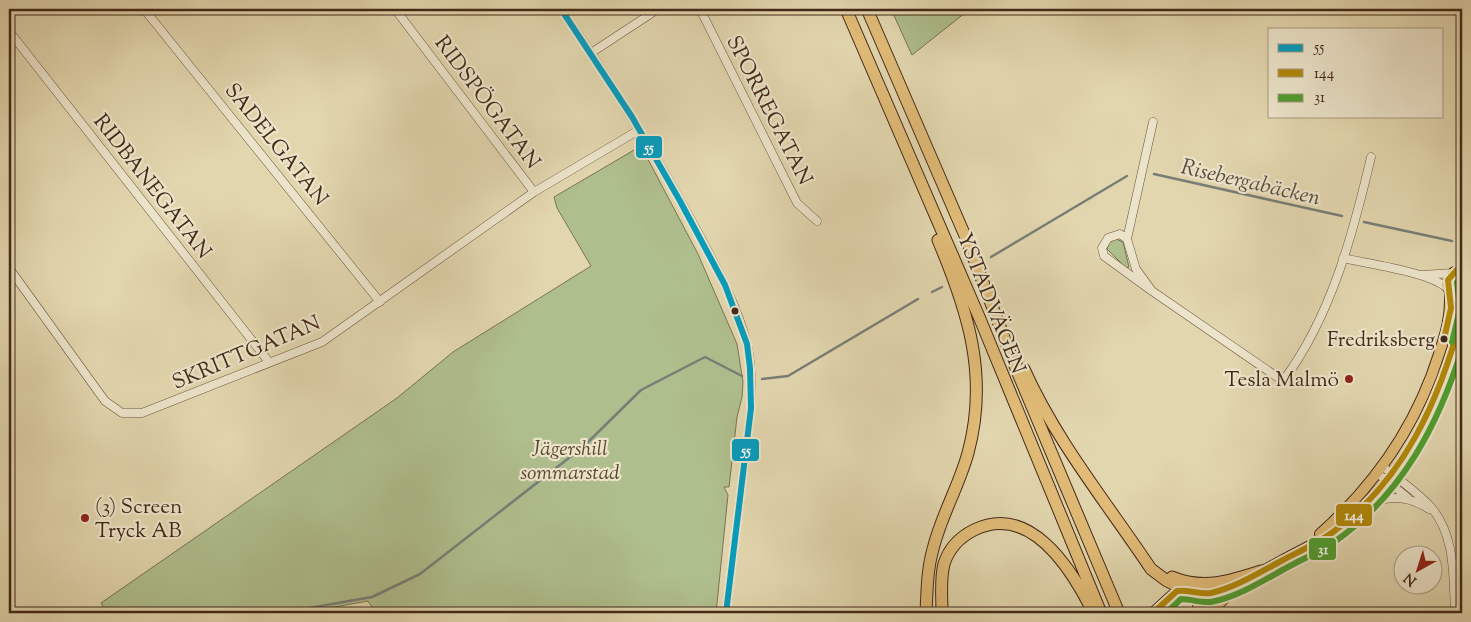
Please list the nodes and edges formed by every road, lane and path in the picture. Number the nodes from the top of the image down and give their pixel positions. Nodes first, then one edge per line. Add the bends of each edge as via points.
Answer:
1 (144, 9) edge
2 (395, 9) edge
3 (561, 9) edge
4 (658, 9) edge
5 (700, 9) edge
6 (846, 9) edge
7 (867, 9) edge
8 (9, 30) edge
9 (591, 52) junction
10 (1153, 122) dead end
11 (639, 130) junction
12 (905, 145) junction
13 (1371, 156) dead end
14 (534, 192) junction
15 (817, 221) dead end
16 (1127, 239) junction
17 (1343, 258) junction
18 (9, 268) edge
19 (1458, 269) edge
20 (1420, 276) junction
21 (984, 281) junction
22 (1152, 291) junction
23 (1449, 292) junction
24 (380, 302) junction
25 (1462, 302) edge
26 (1462, 315) edge
27 (269, 362) junction
28 (1384, 473) junction
29 (1410, 500) junction
30 (1353, 515) junction
31 (1437, 516) junction
32 (1134, 543) junction
33 (1299, 552) junction
34 (1261, 571) junction
35 (1236, 584) junction
36 (1189, 591) junction
37 (942, 594) junction
38 (726, 613) edge
39 (926, 613) edge
40 (942, 613) edge
41 (951, 613) edge
42 (1093, 613) edge
43 (1100, 613) edge
44 (1119, 613) edge
45 (1154, 613) edge
46 (1199, 613) edge
47 (1209, 613) edge
48 (1455, 613) edge

1 - 24 street, SADELGATAN
2 - 14 street, RIDSPÖGATAN
3 - 9 street
4 - 9 street
5 - 15 street, SPORREGATAN via 797,204
6 - 12 highway, YSTADVÄGEN
7 - 21 highway, YSTADVÄGEN
8 - 27 street, RIDBANEGATAN
9 - 11 street
10 - 16 street
11 - 14 street, SKRITTGATAN
11 - 38 street via 706,248 747,344 751,408
12 - 39 highway via 907,166 965,314 978,386 975,424 968,454 933,549
12 - 43 highway, YSTADVÄGEN
13 - 17 street
14 - 24 street, SKRITTGATAN
16 - 22 street via 1136,269
16 - 22 street via 1120,234 1111,235 1102,244 1102,252
17 - 20 street
17 - 22 street via 1311,340 1283,382
18 - 27 street, SKRITTGATAN via 105,401 122,413 136,414
19 - 20 street
19 - 23 main road via 1448,280
20 - 23 street via 1444,285
21 - 32 highway via 1047,414
21 - 44 highway, YSTADVÄGEN via 1017,371
23 - 25 main road
23 - 28 main road via 1449,321 1432,378
24 - 27 street, SKRITTGATAN via 322,342
26 - 28 main road via 1435,405 1414,444
28 - 29 street
28 - 30 main road
28 - 31 street via 1421,498
28 - 33 main road
29 - 30 street via 1384,499
29 - 31 street
30 - 33 main road
31 - 48 street via 1448,541
32 - 34 highway via 1158,569 1189,582 1213,584
32 - 36 highway via 1157,574
33 - 34 main road
34 - 35 main road
34 - 47 highway
35 - 36 main road via 1208,593
35 - 46 main road
36 - 45 main road via 1173,593
36 - 46 main road via 1198,603
37 - 40 highway
37 - 41 highway
37 - 42 highway via 945,562 954,544 976,529 1006,524 1033,534 1056,553 1069,569

